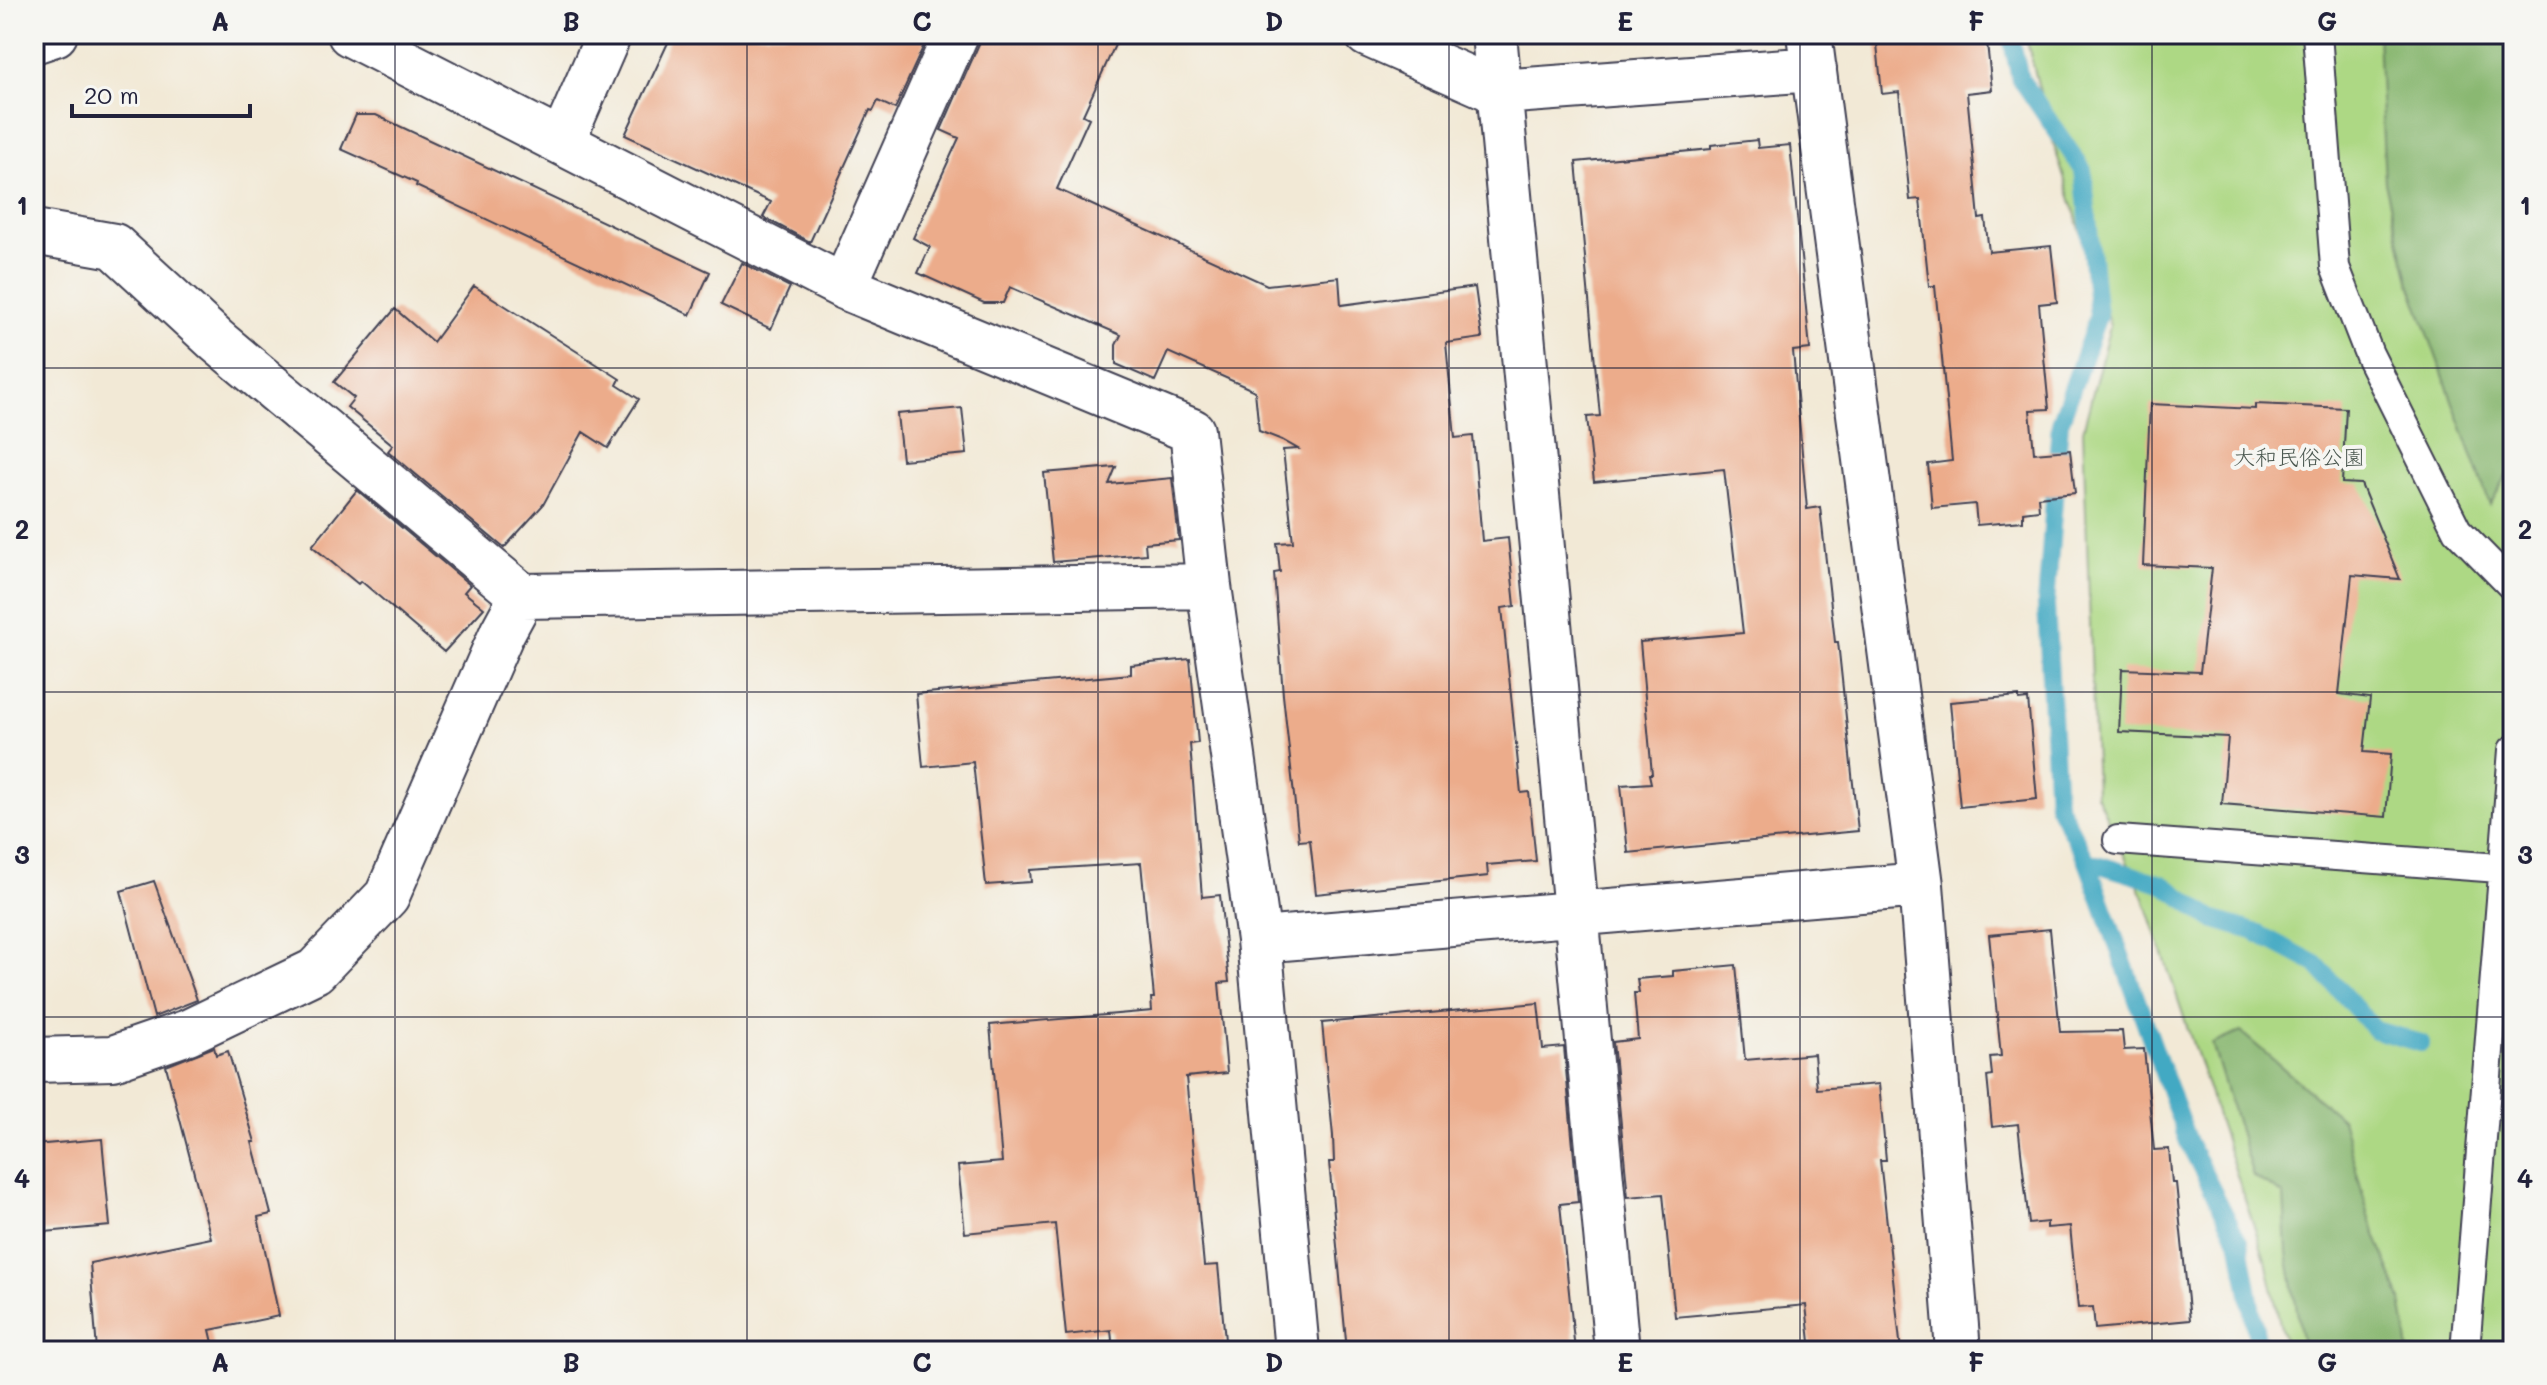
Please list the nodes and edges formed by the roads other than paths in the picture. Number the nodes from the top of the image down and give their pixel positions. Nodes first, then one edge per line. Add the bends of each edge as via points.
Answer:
1 (55, 34) edge
2 (350, 34) edge
3 (609, 34) edge
4 (956, 34) edge
5 (1367, 34) edge
6 (1494, 34) edge
7 (2317, 34) edge
8 (34, 41) edge
9 (1811, 51) edge
10 (1499, 92) junction
11 (562, 142) junction
12 (34, 232) edge
13 (844, 287) junction
14 (1209, 586) junction
15 (2513, 587) edge
16 (522, 596) junction
17 (2513, 750) edge
18 (2118, 840) dead end
19 (2509, 868) edge
20 (1921, 885) junction
21 (1576, 913) junction
22 (1259, 940) junction
23 (34, 1060) edge
24 (1297, 1351) edge
25 (1617, 1351) edge
26 (1958, 1351) edge
27 (2465, 1351) edge

1 - 8 street
2 - 11 street
3 - 11 street
4 - 13 street
5 - 10 street
6 - 10 street
7 - 15 lane via 2335,267 2369,354 2457,530
9 - 10 street
9 - 20 street
10 - 21 street
11 - 13 street
12 - 16 street via 114,246 217,341
13 - 14 street via 1192,431
14 - 16 street
14 - 22 street
16 - 23 street via 387,896 315,971 188,1032 113,1058
17 - 19 lane
18 - 19 lane
19 - 27 lane
20 - 21 street
20 - 26 street
21 - 22 street
21 - 25 street
22 - 24 street

